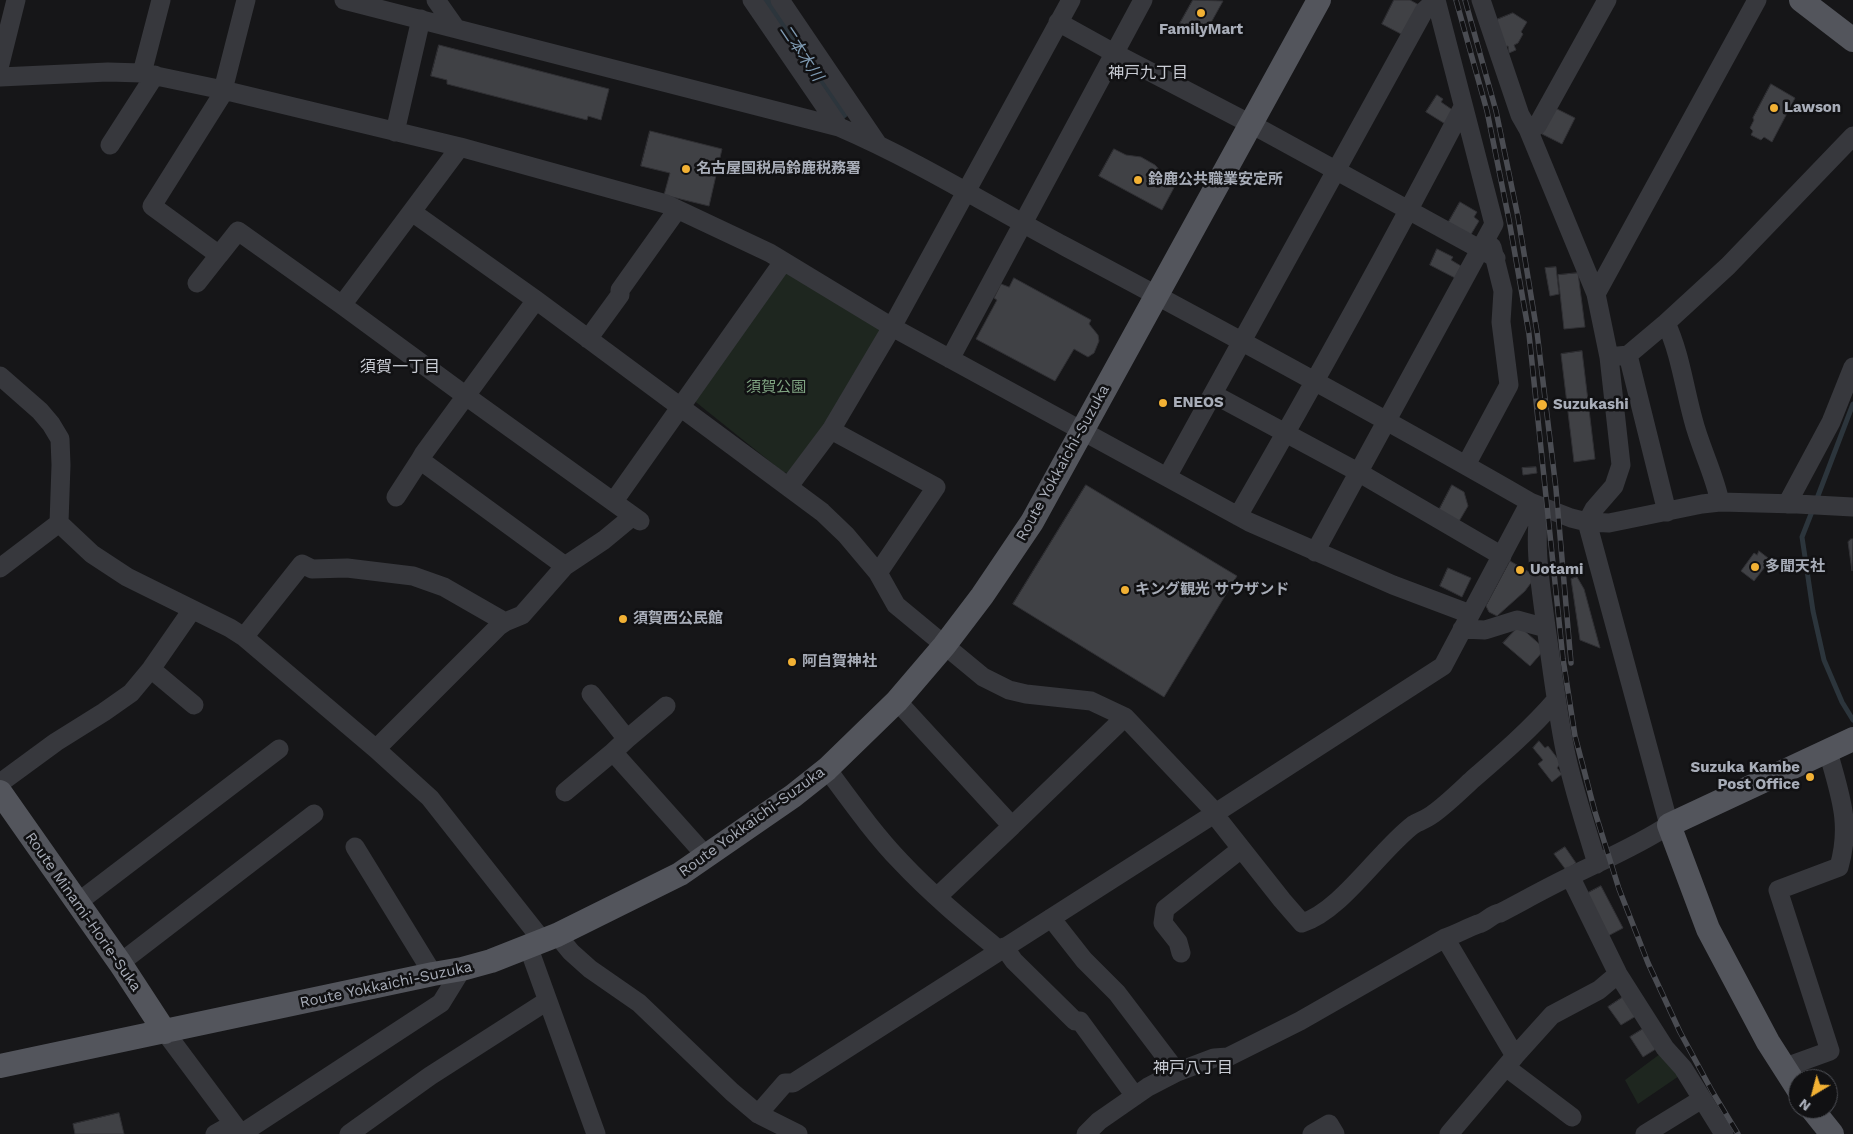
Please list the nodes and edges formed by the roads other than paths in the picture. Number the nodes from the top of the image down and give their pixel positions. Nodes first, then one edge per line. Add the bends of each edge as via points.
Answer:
1 (16, 0) edge
2 (160, 0) edge
3 (246, 0) edge
4 (344, 0) edge
5 (436, 0) edge
6 (752, 0) edge
7 (780, 0) edge
8 (1071, 0) edge
9 (1143, 0) edge
10 (1319, 0) edge
11 (1436, 0) edge
12 (1481, 0) edge
13 (1607, 0) edge
14 (1757, 0) edge
15 (1802, 0) edge
16 (421, 19) junction
17 (1058, 22) junction
18 (455, 27) junction
19 (1853, 40) edge
20 (1114, 53) junction
21 (0, 64) edge
22 (149, 74) junction
23 (0, 77) edge
24 (224, 90) junction
25 (1463, 107) junction
26 (1250, 123) junction
27 (839, 127) junction
28 (1528, 129) junction
29 (395, 132) junction
30 (1853, 136) edge
31 (877, 143) junction
32 (110, 145) dead end
33 (460, 147) junction
34 (1336, 171) junction
35 (965, 192) junction
36 (678, 210) junction
37 (1409, 210) junction
38 (412, 212) junction
39 (1022, 223) junction
40 (1488, 248) junction
41 (219, 255) junction
42 (783, 262) junction
43 (196, 283) dead end
44 (1596, 294) junction
45 (1156, 295) junction
46 (536, 300) junction
47 (342, 305) junction
48 (1666, 323) junction
49 (892, 327) junction
50 (588, 339) junction
51 (1242, 341) junction
52 (1618, 356) junction
53 (950, 359) junction
54 (1853, 367) edge
55 (0, 376) edge
56 (1314, 382) junction
57 (1213, 394) junction
58 (466, 396) junction
59 (681, 407) junction
60 (1385, 421) junction
61 (832, 430) junction
62 (1082, 431) junction
63 (1286, 433) junction
64 (420, 460) junction
65 (1466, 464) junction
66 (1358, 472) junction
67 (1167, 477) junction
68 (789, 486) junction
69 (396, 497) dead end
70 (614, 501) junction
71 (1720, 502) junction
72 (1535, 504) junction
73 (1792, 504) junction
74 (1853, 507) edge
75 (1667, 512) junction
76 (1238, 516) junction
77 (1587, 522) junction
78 (59, 523) junction
79 (1315, 552) junction
80 (1502, 556) junction
81 (565, 566) junction
82 (0, 568) edge
83 (878, 573) junction
84 (192, 610) junction
85 (1466, 621) junction
86 (504, 622) junction
87 (1546, 628) junction
88 (244, 637) junction
89 (944, 646) junction
90 (151, 669) junction
91 (591, 694) dead end
92 (1556, 700) junction
93 (897, 701) junction
94 (194, 705) dead end
95 (666, 706) dead end
96 (1125, 717) junction
97 (627, 739) junction
98 (1840, 745) edge
99 (279, 749) dead end
100 (376, 749) junction
101 (613, 752) junction
102 (826, 768) junction
103 (0, 790) edge
104 (566, 792) dead end
105 (1215, 813) junction
106 (314, 814) dead end
107 (1669, 825) junction
108 (1012, 826) junction
109 (355, 847) dead end
110 (1241, 849) junction
111 (706, 856) junction
112 (1597, 864) junction
113 (1570, 876) junction
114 (937, 897) junction
115 (77, 903) junction
116 (1051, 918) junction
117 (1445, 938) junction
118 (542, 940) junction
119 (1001, 949) junction
120 (1181, 953) dead end
121 (120, 963) junction
122 (462, 969) junction
123 (433, 974) junction
124 (1618, 974) junction
125 (547, 1001) junction
126 (165, 1032) junction
127 (1511, 1062) junction
128 (0, 1066) edge
129 (1783, 1068) junction
130 (1177, 1072) junction
131 (1788, 1075) edge
132 (1135, 1096) junction
133 (1702, 1098) junction
134 (758, 1114) junction
135 (1572, 1116) dead end
136 (1820, 1119) edge
137 (238, 1130) edge
138 (1654, 1132) edge
139 (216, 1134) edge
140 (349, 1134) edge
141 (596, 1134) edge
142 (798, 1134) edge
143 (1086, 1134) edge
144 (1312, 1134) edge
145 (1335, 1134) edge
146 (1449, 1134) edge
147 (1724, 1134) edge
148 (1832, 1134) edge

1 - 21 street
2 - 22 street
3 - 24 street
4 - 16 street
5 - 18 street
6 - 27 street
7 - 31 street
8 - 17 street
9 - 20 street
10 - 26 main road, Route Yokkaichi-Suzuka
11 - 25 street
11 - 34 street via 1424,12
12 - 28 street via 1520,115
13 - 28 street via 1537,126
14 - 44 street
15 - 19 main road
16 - 18 street
16 - 29 street
17 - 20 street
17 - 35 street
18 - 27 street
20 - 26 street
20 - 39 street
22 - 23 street via 108,72
22 - 24 street
22 - 32 street
24 - 29 street
24 - 41 street via 152,206
25 - 37 street
25 - 40 street via 1494,224
26 - 34 street
26 - 45 main road, Route Yokkaichi-Suzuka
27 - 31 street
28 - 44 street
29 - 33 street
30 - 48 street via 1728,266
31 - 35 street
33 - 36 street
33 - 38 street
34 - 37 street
34 - 51 street
35 - 39 street
35 - 49 street
36 - 42 street
36 - 50 street
37 - 40 street
37 - 56 street
38 - 46 street
38 - 47 street
39 - 45 street
39 - 53 street
40 - 60 street
40 - 65 street via 1503,291 1501,322 1509,385
41 - 43 street
41 - 47 street via 238,231
42 - 49 street
42 - 59 street
44 - 52 street
45 - 51 street
45 - 62 main road, Route Yokkaichi-Suzuka
46 - 50 street
46 - 58 street
47 - 58 street
48 - 52 street
48 - 71 street via 1675,342 1693,420
49 - 53 street
49 - 61 street
50 - 59 street
51 - 56 street
51 - 57 street
52 - 75 street
52 - 77 street via 1621,465 1614,486
53 - 62 street
54 - 73 street
55 - 78 street via 40,410 60,439
56 - 60 street
56 - 63 street
57 - 63 street
57 - 67 street
58 - 64 street
58 - 70 street
59 - 68 street
59 - 70 street
60 - 65 street
60 - 66 street
61 - 68 street
61 - 83 street via 936,488
62 - 67 street
62 - 89 main road, Route Yokkaichi-Suzuka via 1032,522
63 - 66 street
63 - 76 street
64 - 69 street
64 - 81 street
65 - 72 street
66 - 79 street
66 - 80 street
67 - 76 street
68 - 83 street via 846,534
70 - 81 street via 637,519
71 - 73 street
71 - 75 street
72 - 77 street
72 - 80 street
72 - 87 street
73 - 74 street
75 - 77 street via 1609,523
76 - 79 street
77 - 107 street
78 - 82 street
78 - 84 street via 108,565
79 - 85 street
80 - 85 street
81 - 86 street via 522,615
83 - 89 street via 896,605
84 - 88 street
84 - 90 street
85 - 87 street via 1485,630 1517,620
85 - 105 street via 1443,666
86 - 88 street via 444,587 413,576 347,568 312,569 302,564
86 - 100 street
87 - 92 street
88 - 100 street
89 - 93 main road, Route Yokkaichi-Suzuka
89 - 96 street via 995,685 1026,694 1091,701
90 - 94 street
90 - 103 street via 131,693 56,742
91 - 97 street
92 - 110 street via 1510,747 1432,816 1414,824 1353,885 1312,920 1302,923
92 - 112 street via 1574,788
93 - 102 main road, Route Yokkaichi-Suzuka
93 - 108 street
95 - 97 street
96 - 105 street
96 - 108 street
97 - 101 street
98 - 107 main road
98 - 129 street via 1845,817 1844,849 1839,867 1778,890 1830,1051
99 - 115 street
100 - 118 street via 430,798
101 - 104 street
101 - 111 street
102 - 111 main road, Route Yokkaichi-Suzuka via 793,796
102 - 114 street via 900,862
103 - 115 main road, Route Minami-Horie-Suka
105 - 110 street
105 - 116 street
106 - 121 street
107 - 112 street
107 - 129 main road via 1708,929
108 - 114 street
109 - 123 street
110 - 120 street via 1165,910 1163,923 1178,942
111 - 118 main road, Route Yokkaichi-Suzuka via 680,874
112 - 113 street
113 - 117 street via 1462,933
113 - 124 street
114 - 119 street
115 - 121 main road, Route Minami-Horie-Suka
116 - 119 street
116 - 130 street via 1084,960 1117,992
117 - 127 street
117 - 130 street via 1300,1021 1228,1057 1214,1058
118 - 122 main road, Route Yokkaichi-Suzuka
118 - 125 street
118 - 134 street via 571,952 639,1003
119 - 132 street via 1075,1022 1080,1021
119 - 134 street via 793,1082 785,1083
121 - 126 main road, Route Minami-Horie-Suka
122 - 123 main road, Route Yokkaichi-Suzuka
122 - 137 street via 441,1002
123 - 126 main road, Route Yokkaichi-Suzuka
124 - 127 street via 1599,990 1552,1015
124 - 133 street via 1665,1048 1683,1068
125 - 140 street via 430,1076
125 - 141 street
126 - 128 main road, Route Yokkaichi-Suzuka
126 - 137 street
127 - 135 street
127 - 146 street
129 - 131 main road
130 - 132 street
132 - 143 street
133 - 138 street
133 - 147 street
134 - 142 street
136 - 148 main road
137 - 139 street
144 - 145 street via 1329,1124

